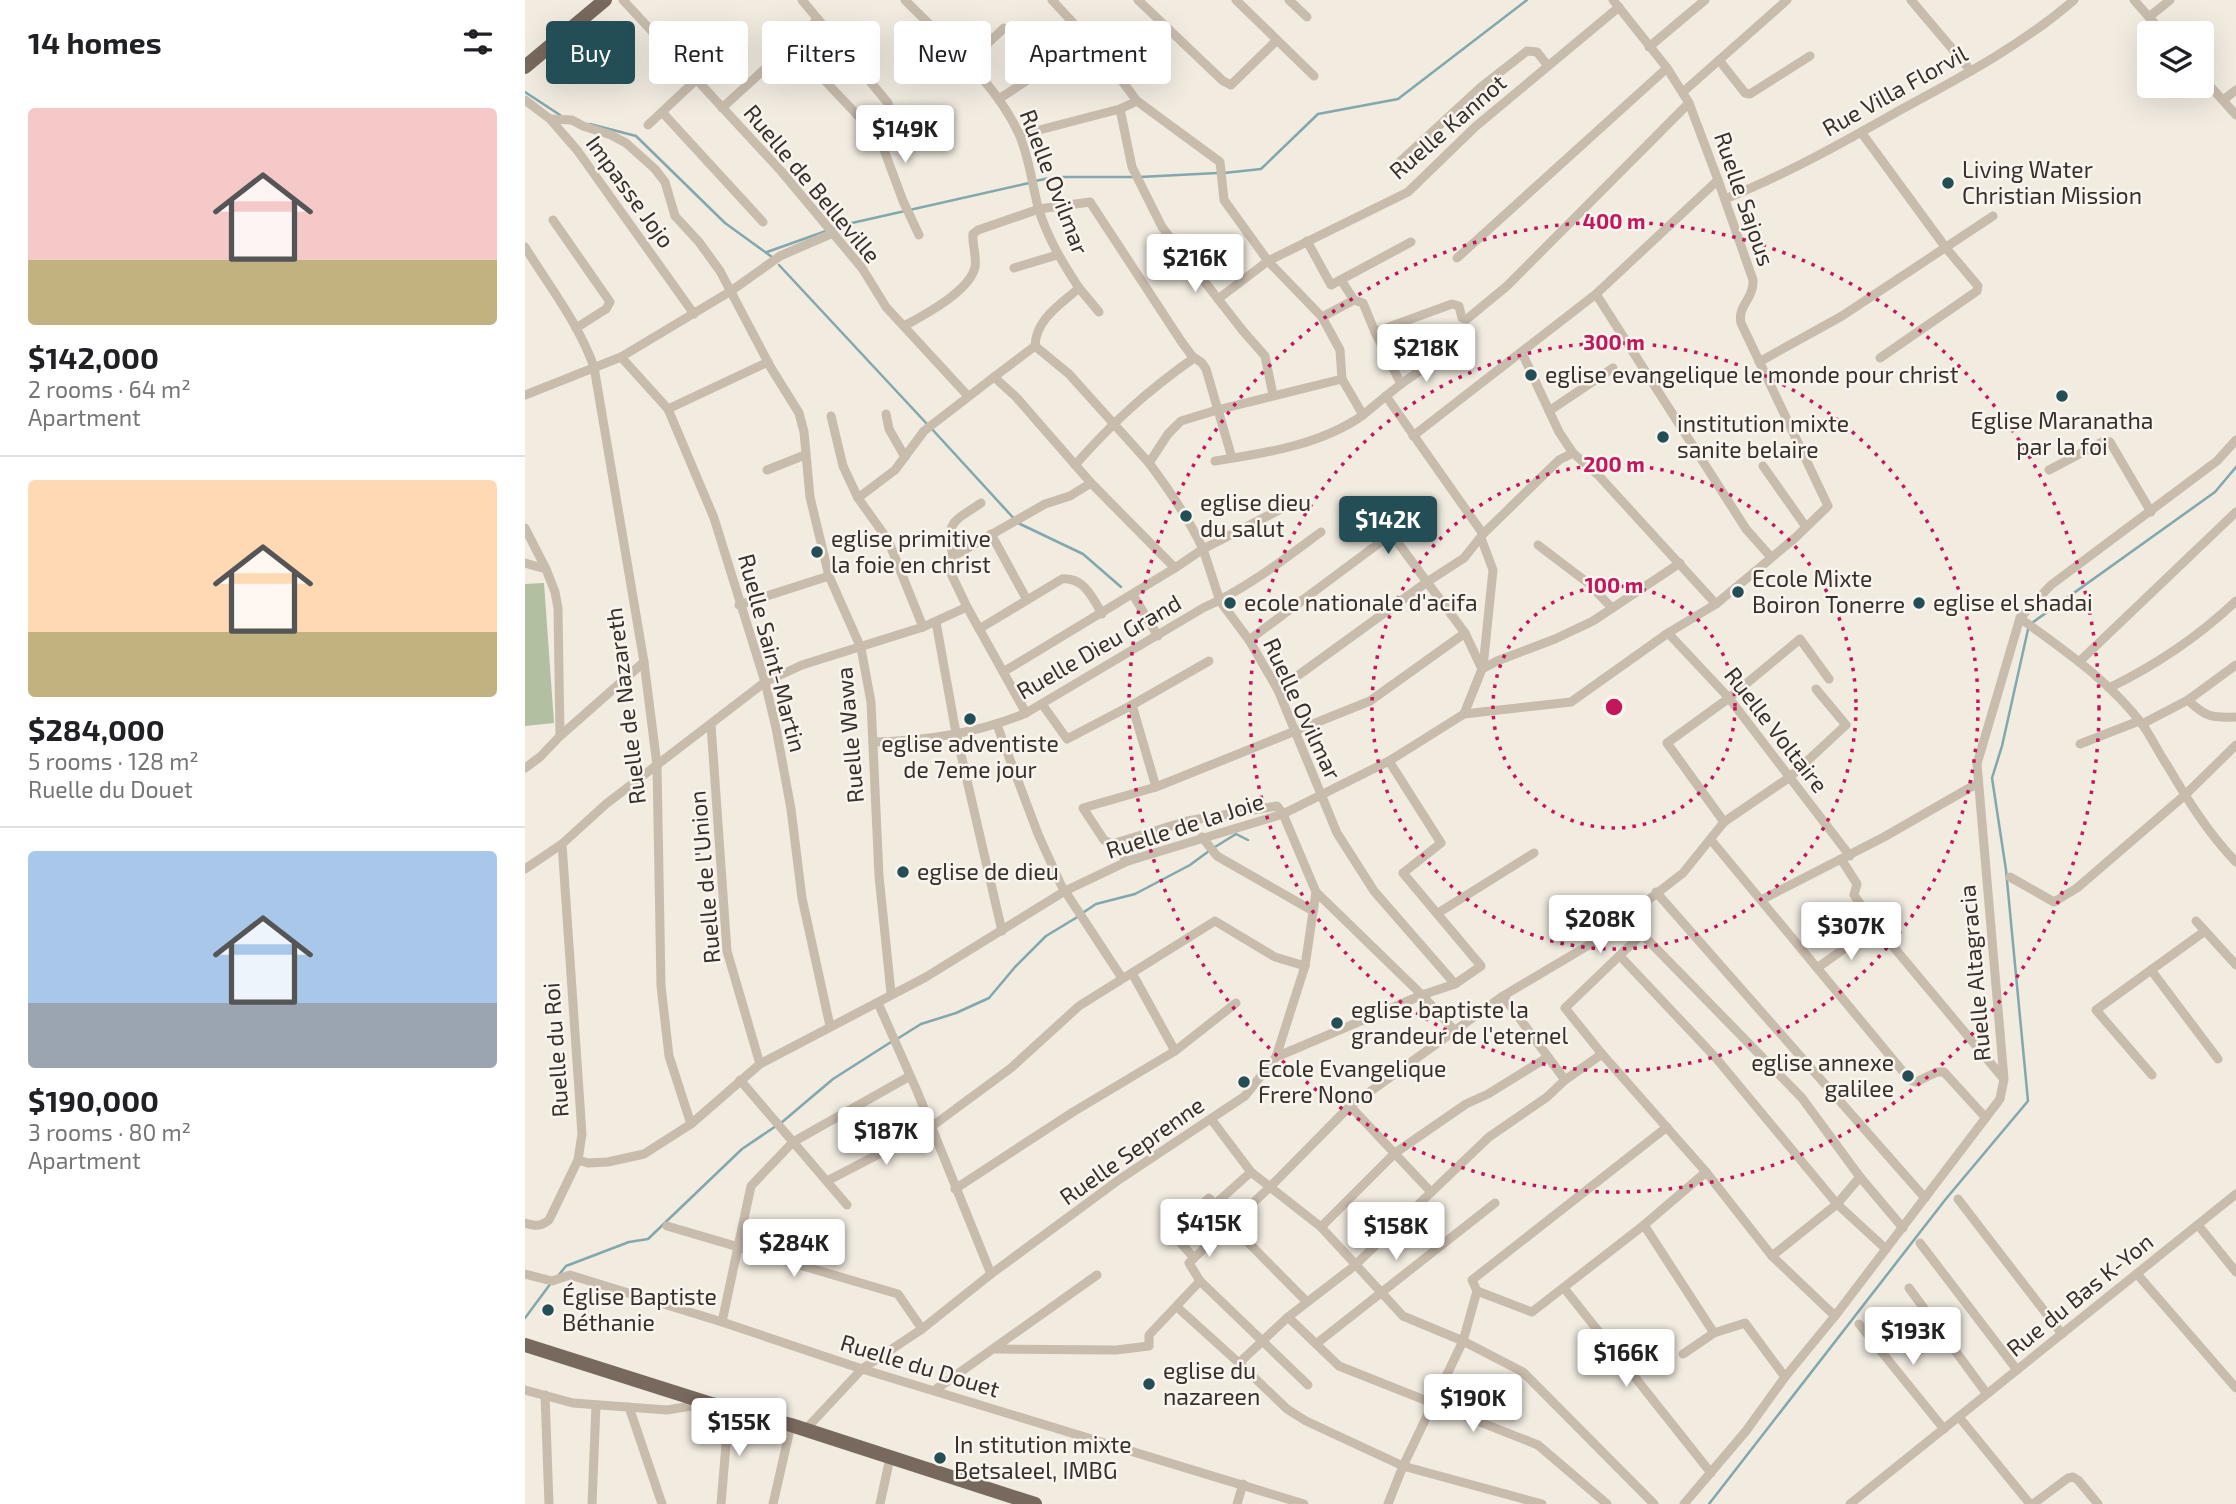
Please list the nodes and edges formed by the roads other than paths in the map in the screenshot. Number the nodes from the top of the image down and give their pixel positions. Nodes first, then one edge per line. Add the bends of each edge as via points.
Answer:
1 (605, 0) edge
2 (623, 0) edge
3 (802, 0) edge
4 (905, 0) edge
5 (1052, 0) edge
6 (1138, 0) edge
7 (1236, 0) edge
8 (1289, 0) edge
9 (1705, 0) edge
10 (1787, 0) edge
11 (1911, 0) edge
12 (2074, 0) edge
13 (2134, 0) edge
14 (2169, 0) edge
15 (1616, 3) edge
16 (1307, 17) dead end
17 (2149, 17) junction
18 (818, 19) joint
19 (926, 21) edge
20 (2153, 21) edge
21 (649, 28) edge
22 (1004, 29) dead end
23 (991, 41) edge
24 (1276, 41) junction
25 (1649, 47) junction
26 (1810, 56) dead end
27 (1719, 60) junction
28 (1548, 66) junction
29 (525, 67) edge
30 (1667, 68) junction
31 (1971, 71) junction
32 (762, 72) edge
33 (1314, 76) dead end
34 (692, 84) edge
35 (700, 84) edge
36 (829, 84) edge
37 (986, 84) edge
38 (1022, 84) edge
39 (2214, 90) edge
40 (2236, 90) edge
41 (1683, 92) junction
42 (999, 99) junction
43 (525, 100) edge
44 (2223, 100) junction
45 (1137, 101) junction
46 (1689, 103) junction
47 (722, 108) junction
48 (1121, 109) junction
49 (662, 112) junction
50 (2236, 115) edge
51 (550, 119) junction
52 (648, 125) dead end
53 (1861, 132) junction
54 (1020, 135) junction
55 (880, 139) junction
56 (1393, 168) dead end
57 (1719, 180) junction
58 (1725, 199) junction
59 (1039, 209) junction
60 (1993, 216) dead end
61 (553, 220) dead end
62 (763, 222) dead end
63 (831, 230) junction
64 (919, 235) dead end
65 (1307, 241) junction
66 (1411, 242) dead end
67 (525, 247) edge
68 (1946, 248) junction
69 (1057, 255) junction
70 (1457, 258) dead end
71 (1268, 261) junction
72 (1014, 268) dead end
73 (1342, 280) junction
74 (1079, 288) junction
75 (731, 291) junction
76 (1596, 294) junction
77 (1218, 299) junction
78 (1354, 300) junction
79 (1100, 312) dead end
80 (694, 314) junction
81 (1322, 317) junction
82 (904, 326) junction
83 (576, 328) junction
84 (1375, 332) junction
85 (1035, 346) junction
86 (1522, 353) junction
87 (621, 357) junction
88 (1194, 358) junction
89 (1880, 358) dead end
90 (768, 362) junction
91 (1759, 362) junction
92 (1439, 363) dead end
93 (594, 368) junction
94 (1612, 368) dead end
95 (994, 377) junction
96 (1342, 379) junction
97 (1401, 384) junction
98 (525, 395) edge
99 (1273, 395) junction
100 (968, 396) junction
101 (1386, 396) junction
102 (668, 409) junction
103 (1217, 410) junction
104 (1549, 411) junction
105 (886, 414) dead end
106 (1363, 415) junction
107 (831, 416) dead end
108 (1112, 424) junction
109 (1413, 436) junction
110 (2236, 440) edge
111 (1573, 453) junction
112 (805, 455) junction
113 (905, 457) junction
114 (1232, 458) junction
115 (1215, 461) dead end
116 (1149, 463) junction
117 (1075, 465) junction
118 (1763, 466) dead end
119 (767, 470) dead end
120 (2049, 470) dead end
121 (1091, 483) junction
122 (858, 498) junction
123 (981, 503) dead end
124 (1281, 509) dead end
125 (2151, 512) junction
126 (2236, 512) edge
127 (1376, 513) dead end
128 (1806, 527) junction
129 (525, 528) edge
130 (1321, 532) dead end
131 (991, 534) junction
132 (1390, 535) junction
133 (1482, 536) junction
134 (1538, 545) dead end
135 (1203, 549) junction
136 (953, 556) junction
137 (1770, 556) junction
138 (525, 562) edge
139 (1680, 563) junction
140 (1175, 568) junction
141 (546, 569) junction
142 (829, 576) junction
143 (1427, 582) junction
144 (1133, 595) junction
145 (1027, 600) junction
146 (1220, 601) junction
147 (2236, 601) edge
148 (1716, 604) junction
149 (739, 605) junction
150 (967, 607) junction
151 (1612, 608) junction
152 (1102, 614) junction
153 (936, 622) junction
154 (2027, 622) junction
155 (923, 627) junction
156 (979, 629) junction
157 (1465, 633) junction
158 (1668, 633) junction
159 (1158, 636) junction
160 (1249, 640) junction
161 (861, 648) junction
162 (1209, 661) dead end
163 (2080, 661) junction
164 (644, 662) junction
165 (2236, 665) edge
166 (1482, 669) junction
167 (1003, 672) junction
168 (1829, 679) dead end
169 (765, 682) junction
170 (2109, 688) junction
171 (1816, 689) dead end
172 (1278, 690) junction
173 (1729, 698) junction
174 (2188, 701) junction
175 (1042, 704) junction
176 (1132, 705) junction
177 (1026, 713) junction
178 (1464, 714) junction
179 (2236, 717) edge
180 (2140, 722) junction
181 (711, 725) junction
182 (997, 725) junction
183 (1295, 732) junction
184 (956, 733) junction
185 (560, 736) junction
186 (873, 742) junction
187 (2080, 744) dead end
188 (2236, 745) edge
189 (1389, 761) junction
190 (657, 765) junction
191 (525, 768) edge
192 (1790, 777) junction
193 (1978, 783) junction
194 (1157, 787) junction
195 (2185, 795) junction
196 (1322, 796) junction
197 (1283, 814) junction
198 (1724, 822) junction
199 (1202, 837) junction
200 (1711, 840) junction
201 (562, 844) junction
202 (1112, 844) junction
203 (1534, 853) dead end
204 (1845, 857) junction
205 (1128, 861) junction
206 (2236, 862) edge
207 (525, 869) edge
208 (2010, 877) dead end
209 (1065, 891) junction
210 (1316, 892) junction
211 (1655, 892) junction
212 (1761, 900) junction
213 (1313, 911) junction
214 (1438, 913) junction
215 (2196, 921) dead end
216 (1876, 926) junction
217 (1002, 930) junction
218 (2205, 931) junction
219 (1620, 956) junction
220 (2236, 965) edge
221 (1305, 966) junction
222 (1817, 968) junction
223 (2151, 970) junction
224 (1127, 976) junction
225 (1455, 984) junction
226 (891, 993) junction
227 (1422, 995) junction
228 (1503, 996) junction
229 (878, 1003) junction
230 (1236, 1003) dead end
231 (830, 1026) junction
232 (1455, 1031) junction
233 (1175, 1051) junction
234 (1602, 1054) junction
235 (1276, 1057) junction
236 (1548, 1057) junction
237 (2218, 1059) dead end
238 (760, 1064) junction
239 (2152, 1075) dead end
240 (910, 1076) junction
241 (2004, 1079) junction
242 (740, 1080) junction
243 (1565, 1080) junction
244 (1350, 1106) junction
245 (1985, 1117) junction
246 (1211, 1119) junction
247 (691, 1124) junction
248 (931, 1127) junction
249 (1667, 1127) junction
250 (793, 1142) junction
251 (1395, 1153) junction
252 (578, 1160) junction
253 (1251, 1172) junction
254 (1706, 1172) junction
255 (1860, 1177) junction
256 (827, 1181) junction
257 (1269, 1188) junction
258 (955, 1189) junction
259 (1431, 1192) junction
260 (2236, 1194) edge
261 (1925, 1198) junction
262 (1958, 1199) dead end
263 (1495, 1203) dead end
264 (1837, 1204) junction
265 (847, 1205) dead end
266 (1214, 1205) junction
267 (525, 1223) edge
268 (1231, 1225) junction
269 (1644, 1225) junction
270 (2198, 1225) junction
271 (667, 1226) dead end
272 (1321, 1227) junction
273 (1903, 1228) junction
274 (1920, 1243) dead end
275 (739, 1247) junction
276 (1886, 1250) junction
277 (1772, 1255) junction
278 (1194, 1258) junction
279 (1356, 1263) junction
280 (2236, 1272) edge
281 (525, 1274) edge
282 (991, 1274) junction
283 (2137, 1274) junction
284 (1097, 1275) dead end
285 (1200, 1281) junction
286 (1564, 1288) junction
287 (1909, 1288) dead end
288 (1477, 1290) junction
289 (1381, 1292) junction
290 (1307, 1302) junction
291 (1177, 1307) junction
292 (1835, 1316) junction
293 (1288, 1317) junction
294 (722, 1322) junction
295 (1859, 1324) dead end
296 (922, 1329) junction
297 (1714, 1334) junction
298 (2062, 1334) junction
299 (1263, 1340) junction
300 (1463, 1341) junction
301 (525, 1345) edge
302 (1316, 1345) junction
303 (994, 1349) junction
304 (1683, 1354) dead end
305 (1239, 1363) junction
306 (862, 1369) junction
307 (2017, 1370) junction
308 (1785, 1377) junction
309 (1308, 1385) dead end
310 (2236, 1388) edge
311 (525, 1390) edge
312 (935, 1390) junction
313 (1987, 1394) junction
314 (545, 1395) junction
315 (708, 1403) junction
316 (1432, 1403) junction
317 (596, 1405) junction
318 (629, 1407) junction
319 (729, 1409) junction
320 (1959, 1417) junction
321 (798, 1427) junction
322 (1944, 1429) junction
323 (890, 1458) junction
324 (1403, 1466) junction
325 (1711, 1473) junction
326 (1243, 1484) junction
327 (1001, 1499) edge
328 (549, 1504) edge
329 (592, 1504) edge
330 (662, 1504) edge
331 (721, 1504) edge
332 (772, 1504) edge
333 (880, 1504) edge
334 (1034, 1504) edge
335 (1237, 1504) edge
336 (1304, 1504) edge
337 (1388, 1504) edge
338 (1542, 1504) edge
339 (1607, 1504) edge
340 (1654, 1504) edge
341 (1684, 1504) edge
342 (1850, 1504) edge
343 (2031, 1504) edge
344 (2098, 1504) edge

1 - 29 main road
2 - 21 street, Ruelle de Belleville
3 - 18 street
4 - 19 street, Ruelle Ovilmar
5 - 45 street
6 - 24 street via 1231,85
7 - 24 street
8 - 16 street
9 - 25 street
10 - 27 street
11 - 31 street
12 - 31 street, Rue Villa Florvil via 2048,23
13 - 17 street
14 - 17 street
15 - 25 street, Ruelle Sajous
15 - 28 street, Ruelle Kannot
17 - 20 street
18 - 55 street via 888,103 891,117
22 - 23 street
24 - 33 street
25 - 30 street, Ruelle Sajous
26 - 27 street via 1750,94
27 - 41 street
28 - 56 street via 1537,52 1527,51
28 - 65 street, Ruelle Kannot via 1408,192
30 - 41 street, Ruelle Sajous
30 - 70 street
31 - 53 street, Rue Villa Florvil
32 - 47 street
34 - 49 street
35 - 47 street, Ruelle de Belleville
36 - 55 street
37 - 42 street, Ruelle Ovilmar
38 - 42 street
39 - 44 street
40 - 44 street
41 - 46 street, Ruelle Sajous
42 - 54 street, Ruelle Ovilmar
43 - 51 street, Impasse Jojo
44 - 50 street
45 - 48 street
45 - 71 street via 1220,162 1224,200
46 - 57 street, Ruelle Sajous
46 - 84 street via 1507,286 1467,319 1462,318 1459,306 1452,304
47 - 63 street, Ruelle de Belleville
48 - 54 street
48 - 77 street via 1132,167 1162,227
49 - 52 street
49 - 62 street
51 - 75 street, Ruelle Wawa via 568,119 611,135 655,169 665,181 675,216 699,242
51 - 80 street, Impasse Jojo
53 - 58 street, Rue Villa Florvil
53 - 68 street
54 - 59 street, Ruelle Ovilmar
55 - 64 street
57 - 58 street, Ruelle Sajous
57 - 76 street
58 - 91 street, Ruelle Sajous via 1753,280 1753,292 1739,316
59 - 69 street, Ruelle Ovilmar
59 - 82 street via 973,234 973,273 952,297
59 - 88 street via 1091,203
60 - 68 street
61 - 83 street via 610,302
63 - 75 street via 780,256
63 - 82 street, Ruelle de Belleville
65 - 71 street, Ruelle Kannot
65 - 73 street via 1331,285
66 - 73 street
67 - 83 street, Ruelle de Nazareth
68 - 89 street via 1977,283 1977,291
68 - 91 street via 1842,316
69 - 72 street
69 - 74 street, Ruelle Ovilmar
71 - 77 street, Ruelle Kannot
71 - 81 street
73 - 78 street
74 - 79 street, Ruelle Ovilmar
74 - 85 street, Ruelle Ovilmar via 1042,321
75 - 80 street
75 - 90 street, Ruelle Wawa
76 - 86 street
76 - 137 street via 1746,529
77 - 99 street via 1265,356
78 - 81 street
78 - 84 street via 1363,303
80 - 87 street
81 - 96 street via 1341,350
82 - 100 street, Ruelle de Belleville
83 - 93 street, Ruelle de Nazareth
84 - 97 street
85 - 95 street, Ruelle Ovilmar
85 - 108 street, Ruelle Ovilmar via 1069,374
86 - 104 street
86 - 109 street
87 - 93 street
87 - 102 street, Ruelle Saint-Martin
88 - 103 street via 1206,369
88 - 108 street via 1151,388
90 - 102 street
90 - 112 street, Ruelle Wawa via 799,413
91 - 128 street, Ruelle Sajous via 1828,506
92 - 97 street
93 - 98 street
93 - 164 street, Ruelle de Nazareth
94 - 104 street
95 - 100 street, Ruelle Ovilmar
95 - 117 street
96 - 99 street
96 - 106 street
97 - 101 street
99 - 103 street
100 - 113 street, Ruelle Ovilmar via 924,431
101 - 106 street
101 - 109 street
102 - 149 street, Ruelle Saint-Martin via 714,519
103 - 114 street
103 - 116 street via 1181,422
104 - 111 street
105 - 113 street
106 - 114 street via 1337,431
107 - 122 street via 843,466
108 - 116 street, Ruelle Ovilmar
108 - 117 street
109 - 133 street
110 - 125 street, Ruelle Altagracia via 2217,461
111 - 133 street via 1559,460
111 - 139 street
112 - 119 street
112 - 142 street, Ruelle Wawa
113 - 122 street, Ruelle Ovilmar
114 - 115 street
116 - 135 street, Ruelle Ovilmar via 1177,500
117 - 121 street
118 - 128 street
120 - 125 street via 2110,442
121 - 131 street
121 - 140 street
122 - 155 street via 888,540
123 - 136 street via 950,527
124 - 135 street
125 - 154 street, Ruelle Altagracia via 2051,585
126 - 163 street
127 - 132 street
128 - 137 street, Ruelle Sajous
129 - 141 street
130 - 146 street, Ruelle Dieu Grand
131 - 136 street
131 - 145 street
132 - 143 street
132 - 160 street
133 - 143 street via 1464,558
133 - 166 street via 1493,570
134 - 151 street
135 - 140 street
135 - 146 street, Ruelle Ovilmar
136 - 150 street via 946,565
137 - 148 street, Ruelle de la Joie
138 - 141 street
139 - 148 street
139 - 151 street
140 - 144 street
141 - 185 street via 558,608
142 - 149 street
142 - 161 street, Ruelle Wawa
143 - 157 street
143 - 172 street
144 - 152 street
144 - 159 street
145 - 152 street via 1069,578 1089,591
145 - 156 street
146 - 159 street, Ruelle Dieu Grand
146 - 160 street, Ruelle Ovilmar
147 - 170 street via 2152,667
148 - 158 street, Ruelle de la Joie
149 - 169 street, Ruelle Saint-Martin
150 - 153 street
150 - 156 street
151 - 166 street via 1555,639
152 - 167 street
153 - 155 street
153 - 184 street
154 - 163 street
154 - 193 street, Ruelle Altagracia via 1978,756
155 - 161 street
156 - 167 street
157 - 166 street
157 - 183 street via 1370,701
158 - 173 street, Ruelle Voltaire
158 - 178 street, Ruelle de la Joie via 1571,702
159 - 175 street, Ruelle Dieu Grand
160 - 172 street, Ruelle Ovilmar
161 - 169 street via 802,665
161 - 186 street, Ruelle Wawa
162 - 176 street
163 - 170 street
164 - 185 street
164 - 190 street, Ruelle de Nazareth
165 - 174 street
166 - 178 street
167 - 177 street
168 - 173 street via 1800,639
169 - 181 street
169 - 231 street, Ruelle Saint-Martin via 791,809 802,898
170 - 180 street
171 - 192 street via 1846,725
172 - 183 street, Ruelle Ovilmar
173 - 192 street, Ruelle Voltaire
173 - 198 street via 1667,743
174 - 179 street via 2201,713
174 - 180 street
175 - 176 street via 1067,739
175 - 177 street, Ruelle Dieu Grand
176 - 194 street
177 - 182 street, Ruelle Dieu Grand
178 - 189 street, Ruelle de la Joie
180 - 187 street
180 - 195 street
181 - 190 street
181 - 238 street, Ruelle de l'Union via 727,951
182 - 184 street, Ruelle Dieu Grand
182 - 209 street
183 - 194 street
183 - 196 street, Ruelle Ovilmar
184 - 186 street, Ruelle Dieu Grand
184 - 217 street
185 - 191 street
186 - 226 street, Ruelle Wawa via 879,876
188 - 195 street
189 - 196 street, Ruelle de la Joie
189 - 214 street via 1441,843 1403,873
190 - 201 street
190 - 247 street, Ruelle de Nazareth via 661,986 669,1056
192 - 198 street
192 - 204 street, Ruelle Voltaire
193 - 204 street
193 - 241 street, Ruelle Altagracia
194 - 202 street via 1083,808 1104,840
195 - 206 street
195 - 208 street via 2077,888 2054,902
196 - 197 street, Ruelle de la Joie
196 - 225 street, Ruelle Ovilmar via 1337,833 1374,891
197 - 199 street, Ruelle de la Joie
197 - 202 street via 1277,806 1187,821
197 - 210 street
198 - 200 street
199 - 205 street, Ruelle de la Joie
199 - 213 street via 1217,856
200 - 211 street via 1683,873
200 - 212 street
201 - 207 street
201 - 252 street, Ruelle du Roi via 582,1134
202 - 205 street
203 - 214 street
204 - 212 street
204 - 216 street, Ruelle Voltaire via 1857,884 1854,895
205 - 209 street, Ruelle de la Joie
209 - 217 street, Ruelle de la Joie
209 - 224 street
210 - 213 street, Ruelle Seprenne
210 - 227 street
211 - 228 street via 1594,942
211 - 261 street
212 - 222 street
213 - 221 street, Ruelle Seprenne
214 - 225 street via 1481,966
215 - 218 street
216 - 222 street
216 - 241 street, Ruelle Voltaire
217 - 226 street, Ruelle de la Joie
218 - 220 street
218 - 223 street
219 - 234 street via 1565,1008
219 - 255 street via 1642,934 1802,1098
219 - 264 street via 1716,1058
221 - 224 street via 1275,957 1215,921
221 - 235 street, Ruelle Seprenne
222 - 245 street via 1910,1080 1944,1072
223 - 237 street
223 - 239 street via 2096,1010
224 - 233 street
224 - 248 street via 1079,1006 1011,1068
225 - 227 street
226 - 229 street, Ruelle de la Joie
227 - 232 street
227 - 235 street
228 - 232 street
228 - 236 street
229 - 231 street, Ruelle de la Joie
229 - 240 street
230 - 233 street
231 - 238 street, Ruelle de la Joie
232 - 244 street
233 - 258 street
234 - 243 street
234 - 249 street
235 - 246 street, Ruelle Seprenne via 1245,1096
236 - 243 street
236 - 251 street via 1466,1104
238 - 242 street, Ruelle de la Joie
240 - 248 street
240 - 250 street
241 - 245 street, Ruelle Altagracia via 2000,1099
242 - 247 street, Ruelle de la Joie
242 - 250 street
243 - 259 street via 1489,1137
244 - 251 street
244 - 257 street
245 - 261 street, Ruelle Altagracia
246 - 253 street
246 - 282 street, Ruelle Seprenne
247 - 252 street, Ruelle de la Joie via 644,1154 608,1162
248 - 256 street
248 - 258 street
249 - 254 street
249 - 288 street via 1472,1280
250 - 256 street
250 - 275 street via 751,1186
251 - 259 street
251 - 272 street
252 - 267 street, Ruelle du Roi via 549,1220 543,1226
253 - 257 street
253 - 266 street
254 - 269 street
254 - 277 street
255 - 264 street
255 - 273 street
256 - 265 street
257 - 268 street
257 - 272 street
258 - 282 street
259 - 279 street
260 - 270 street, Rue du Bas K-Yon
261 - 273 street, Ruelle Altagracia
262 - 298 street
263 - 289 street
264 - 276 street
264 - 277 street
266 - 268 street
266 - 278 street via 1209,1198 1172,1233
268 - 278 street
268 - 290 street
269 - 286 street
269 - 297 street
270 - 280 street
270 - 283 street, Rue du Bas K-Yon
271 - 275 street
272 - 279 street
273 - 276 street, Ruelle Altagracia
274 - 307 street
275 - 294 street
275 - 296 street via 898,1294
276 - 292 street, Ruelle Altagracia
277 - 292 street
278 - 285 street via 1189,1264
279 - 289 street
279 - 290 street
281 - 294 street, Ruelle du Douet via 552,1281 570,1275
282 - 296 street, Ruelle Seprenne
283 - 298 street, Rue du Bas K-Yon
283 - 310 street
284 - 303 street
285 - 291 street
285 - 299 street
286 - 288 street via 1532,1312
286 - 325 street
287 - 313 street
288 - 300 street
289 - 300 street via 1403,1316
289 - 302 street
290 - 293 street
291 - 303 street via 1149,1335 1149,1346
291 - 305 street
292 - 308 street, Ruelle Altagracia
293 - 299 street
293 - 302 street
294 - 306 street, Ruelle du Douet
295 - 322 street
296 - 306 street, Ruelle Seprenne
297 - 304 street
297 - 308 street via 1745,1323
298 - 307 street, Rue du Bas K-Yon
299 - 305 street
299 - 309 street
300 - 316 street
300 - 340 street via 1523,1371
301 - 315 main road
302 - 316 street via 1339,1366
303 - 312 street
305 - 324 street via 1306,1421
306 - 312 street, Ruelle du Douet
306 - 321 street, Ruelle Seprenne
307 - 313 street, Rue du Bas K-Yon
308 - 325 street, Ruelle Altagracia
311 - 314 street
312 - 326 street, Ruelle du Douet
313 - 320 street, Rue du Bas K-Yon
314 - 317 street
314 - 328 street
315 - 318 street via 667,1410
315 - 319 main road
316 - 324 street
316 - 339 street via 1538,1445
317 - 318 street
317 - 329 street
318 - 330 street
319 - 321 main road
319 - 331 street
320 - 322 street, Rue du Bas K-Yon
320 - 343 street
321 - 323 main road
321 - 332 street
322 - 342 street, Rue du Bas K-Yon
323 - 327 main road
323 - 333 street
324 - 337 street
324 - 338 street
325 - 341 street, Ruelle Altagracia
326 - 335 street
326 - 336 street, Ruelle du Douet
327 - 334 main road
343 - 344 street via 2073,1477

